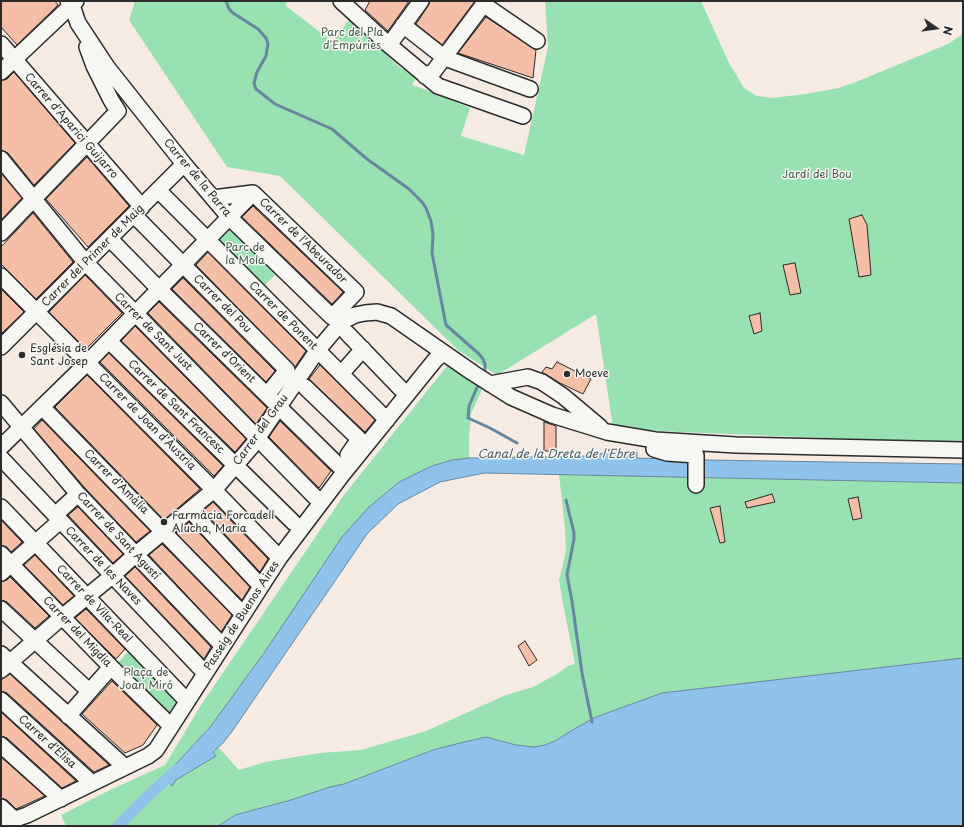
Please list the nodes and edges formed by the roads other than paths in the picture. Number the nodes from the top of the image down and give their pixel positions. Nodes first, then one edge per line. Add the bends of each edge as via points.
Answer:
1 (341, 1) edge
2 (421, 1) edge
3 (72, 2) edge
4 (485, 3) edge
5 (358, 7) edge
6 (78, 23) junction
7 (404, 26) junction
8 (537, 41) dead end
9 (1, 44) edge
10 (389, 45) junction
11 (445, 58) junction
12 (14, 60) junction
13 (1, 72) edge
14 (425, 76) junction
15 (530, 89) dead end
16 (523, 116) dead end
17 (87, 144) junction
18 (1, 159) edge
19 (184, 164) junction
20 (158, 190) junction
21 (253, 193) junction
22 (213, 198) junction
23 (34, 199) junction
24 (138, 211) junction
25 (229, 217) junction
26 (1, 233) edge
27 (110, 239) junction
28 (208, 240) junction
29 (86, 263) junction
30 (184, 265) junction
31 (1, 276) edge
32 (160, 289) junction
33 (37, 312) junction
34 (135, 314) junction
35 (332, 317) joint
36 (347, 333) dead end
37 (109, 341) junction
38 (1, 347) edge
39 (363, 349) junction
40 (317, 351) junction
41 (443, 353) junction
42 (88, 363) junction
43 (341, 374) junction
44 (490, 384) junction
45 (305, 387) dead end
46 (401, 389) dead end
47 (267, 395) junction
48 (1, 403) edge
49 (42, 407) junction
50 (279, 407) junction
51 (387, 420) junction
52 (21, 428) junction
53 (607, 432) junction
54 (258, 437) junction
55 (1, 447) edge
56 (654, 449) dead end
57 (963, 450) edge
58 (1, 458) edge
59 (236, 465) junction
60 (343, 467) junction
61 (696, 485) dead end
62 (214, 490) junction
63 (78, 494) junction
64 (315, 496) dead end
65 (1, 507) edge
66 (190, 510) junction
67 (57, 518) junction
68 (294, 523) dead end
69 (164, 531) junction
70 (35, 543) junction
71 (274, 552) dead end
72 (135, 555) junction
73 (4, 564) edge
74 (112, 576) junction
75 (256, 581) dead end
76 (87, 596) junction
77 (1, 609) edge
78 (239, 610) dead end
79 (62, 617) junction
80 (36, 640) junction
81 (218, 641) dead end
82 (4, 662) edge
83 (111, 667) junction
84 (205, 673) junction
85 (89, 691) junction
86 (1, 700) edge
87 (187, 701) junction
88 (68, 716) junction
89 (171, 726) junction
90 (1, 745) edge
91 (125, 767) junction
92 (92, 783) junction
93 (61, 799) junction
94 (1, 807) edge
95 (8, 822) edge

1 - 5 street
2 - 7 street
3 - 6 street, Carrer de la Parra
3 - 12 street
4 - 8 street
4 - 11 street
5 - 10 street
6 - 17 street, Carrer de la Parra via 94,66 118,112
6 - 19 street, Carrer de la Parra via 107,67
7 - 10 street
7 - 11 street
9 - 12 street, Carrer d'Aparici Guijarro
10 - 14 street
11 - 14 street via 434,72
11 - 15 street
12 - 13 street
12 - 17 street, Carrer d'Aparici Guijarro
14 - 16 street via 438,86
17 - 23 street
17 - 24 street, Carrer d'Aparici Guijarro
18 - 23 street, Carrer de Sant Just
19 - 20 street, Carrer del Primer de Maig
19 - 22 street, Carrer de la Parra
20 - 24 street, Carrer del Primer de Maig
20 - 28 street, Carrer de Ponent
21 - 22 street, Carrer de l'Abeurador
21 - 25 street
21 - 35 street, Carrer de l'Abeurador via 356,292
22 - 25 street, Carrer de la Parra
23 - 26 street
23 - 29 street, Carrer de Sant Just
24 - 27 street, Carrer del Primer de Maig
24 - 30 street, Carrer del Pou
25 - 28 street
25 - 35 street, Carrer de la Parra
27 - 29 street, Carrer del Primer de Maig
27 - 32 street, Carrer d'Orient
28 - 30 street
28 - 40 street, Carrer de Ponent
29 - 33 street, Carrer del Primer de Maig
29 - 34 street, Carrer de Sant Just
30 - 32 street
30 - 47 street, Carrer del Pou via 287,370
31 - 33 street, Carrer de Joan d'Àustria
32 - 34 street
32 - 47 street, Carrer d'Orient
33 - 38 street, Carrer del Primer de Maig
33 - 42 street, Carrer de Joan d'Àustria
34 - 37 street
34 - 54 street, Carrer de Sant Just
36 - 39 street
37 - 42 street
37 - 59 street, Carrer de Sant Francesc
39 - 43 street
39 - 46 street
40 - 41 street, Carrer del Grau via 345,320 355,315 377,312 391,316
40 - 43 street, Carrer de Ponent
40 - 50 street, Carrer del Grau
41 - 44 street
41 - 51 street, Passeig de Buenos Aires
42 - 49 street
42 - 62 street, Carrer de Joan d'Àustria
43 - 51 street, Carrer de Ponent
44 - 53 street via 530,406
44 - 53 street via 528,377 542,382
45 - 60 street via 359,439 345,459
47 - 50 street, Carrer d'Orient
48 - 52 street, Carrer de Sant Agustí
49 - 52 street
49 - 69 street, Carrer d'Amàlia
50 - 54 street, Carrer del Grau
50 - 60 street, Carrer d'Orient
51 - 60 street, Passeig de Buenos Aires
52 - 55 street
52 - 63 street, Carrer de Sant Agustí
53 - 57 street via 661,441 736,445
54 - 59 street, Carrer del Grau
54 - 64 street, Carrer de Sant Just
56 - 61 street via 667,453 696,455
58 - 67 street, Carrer de les Naves
59 - 62 street, Carrer del Grau
59 - 68 street, Carrer de Sant Francesc
60 - 84 street, Passeig de Buenos Aires via 280,557
62 - 66 street, Carrer del Grau
62 - 71 street, Carrer de Joan d'Àustria
63 - 67 street
63 - 72 street, Carrer de Sant Agustí
65 - 70 street, Carrer de Vila-Real
66 - 69 street, Carrer del Grau
66 - 75 street
67 - 70 street
67 - 74 street, Carrer de les Naves
69 - 72 street, Carrer del Grau
69 - 78 street, Carrer d'Amàlia
70 - 73 street
70 - 76 street, Carrer de Vila-Real
72 - 74 street, Carrer del Grau
72 - 81 street, Carrer de Sant Agustí
73 - 79 street, Carrer del Migdia
74 - 76 street, Carrer del Grau
74 - 84 street, Carrer de les Naves
76 - 79 street, Carrer del Grau
76 - 87 street, Carrer de Vila-Real
77 - 80 street
79 - 80 street, Carrer del Grau
79 - 83 street, Carrer del Migdia
80 - 82 street, Carrer del Grau
80 - 85 street
82 - 88 street
83 - 85 street
83 - 89 street, Carrer del Migdia
84 - 87 street, Passeig de Buenos Aires
85 - 88 street
86 - 92 street, Carrer d'Elisa
87 - 89 street, Passeig de Buenos Aires
88 - 91 street
89 - 91 street, Passeig de Buenos Aires via 156,750
90 - 93 street
91 - 92 street, Passeig de Buenos Aires
92 - 93 street, Passeig de Buenos Aires
93 - 95 street, Passeig de Buenos Aires
94 - 95 street

